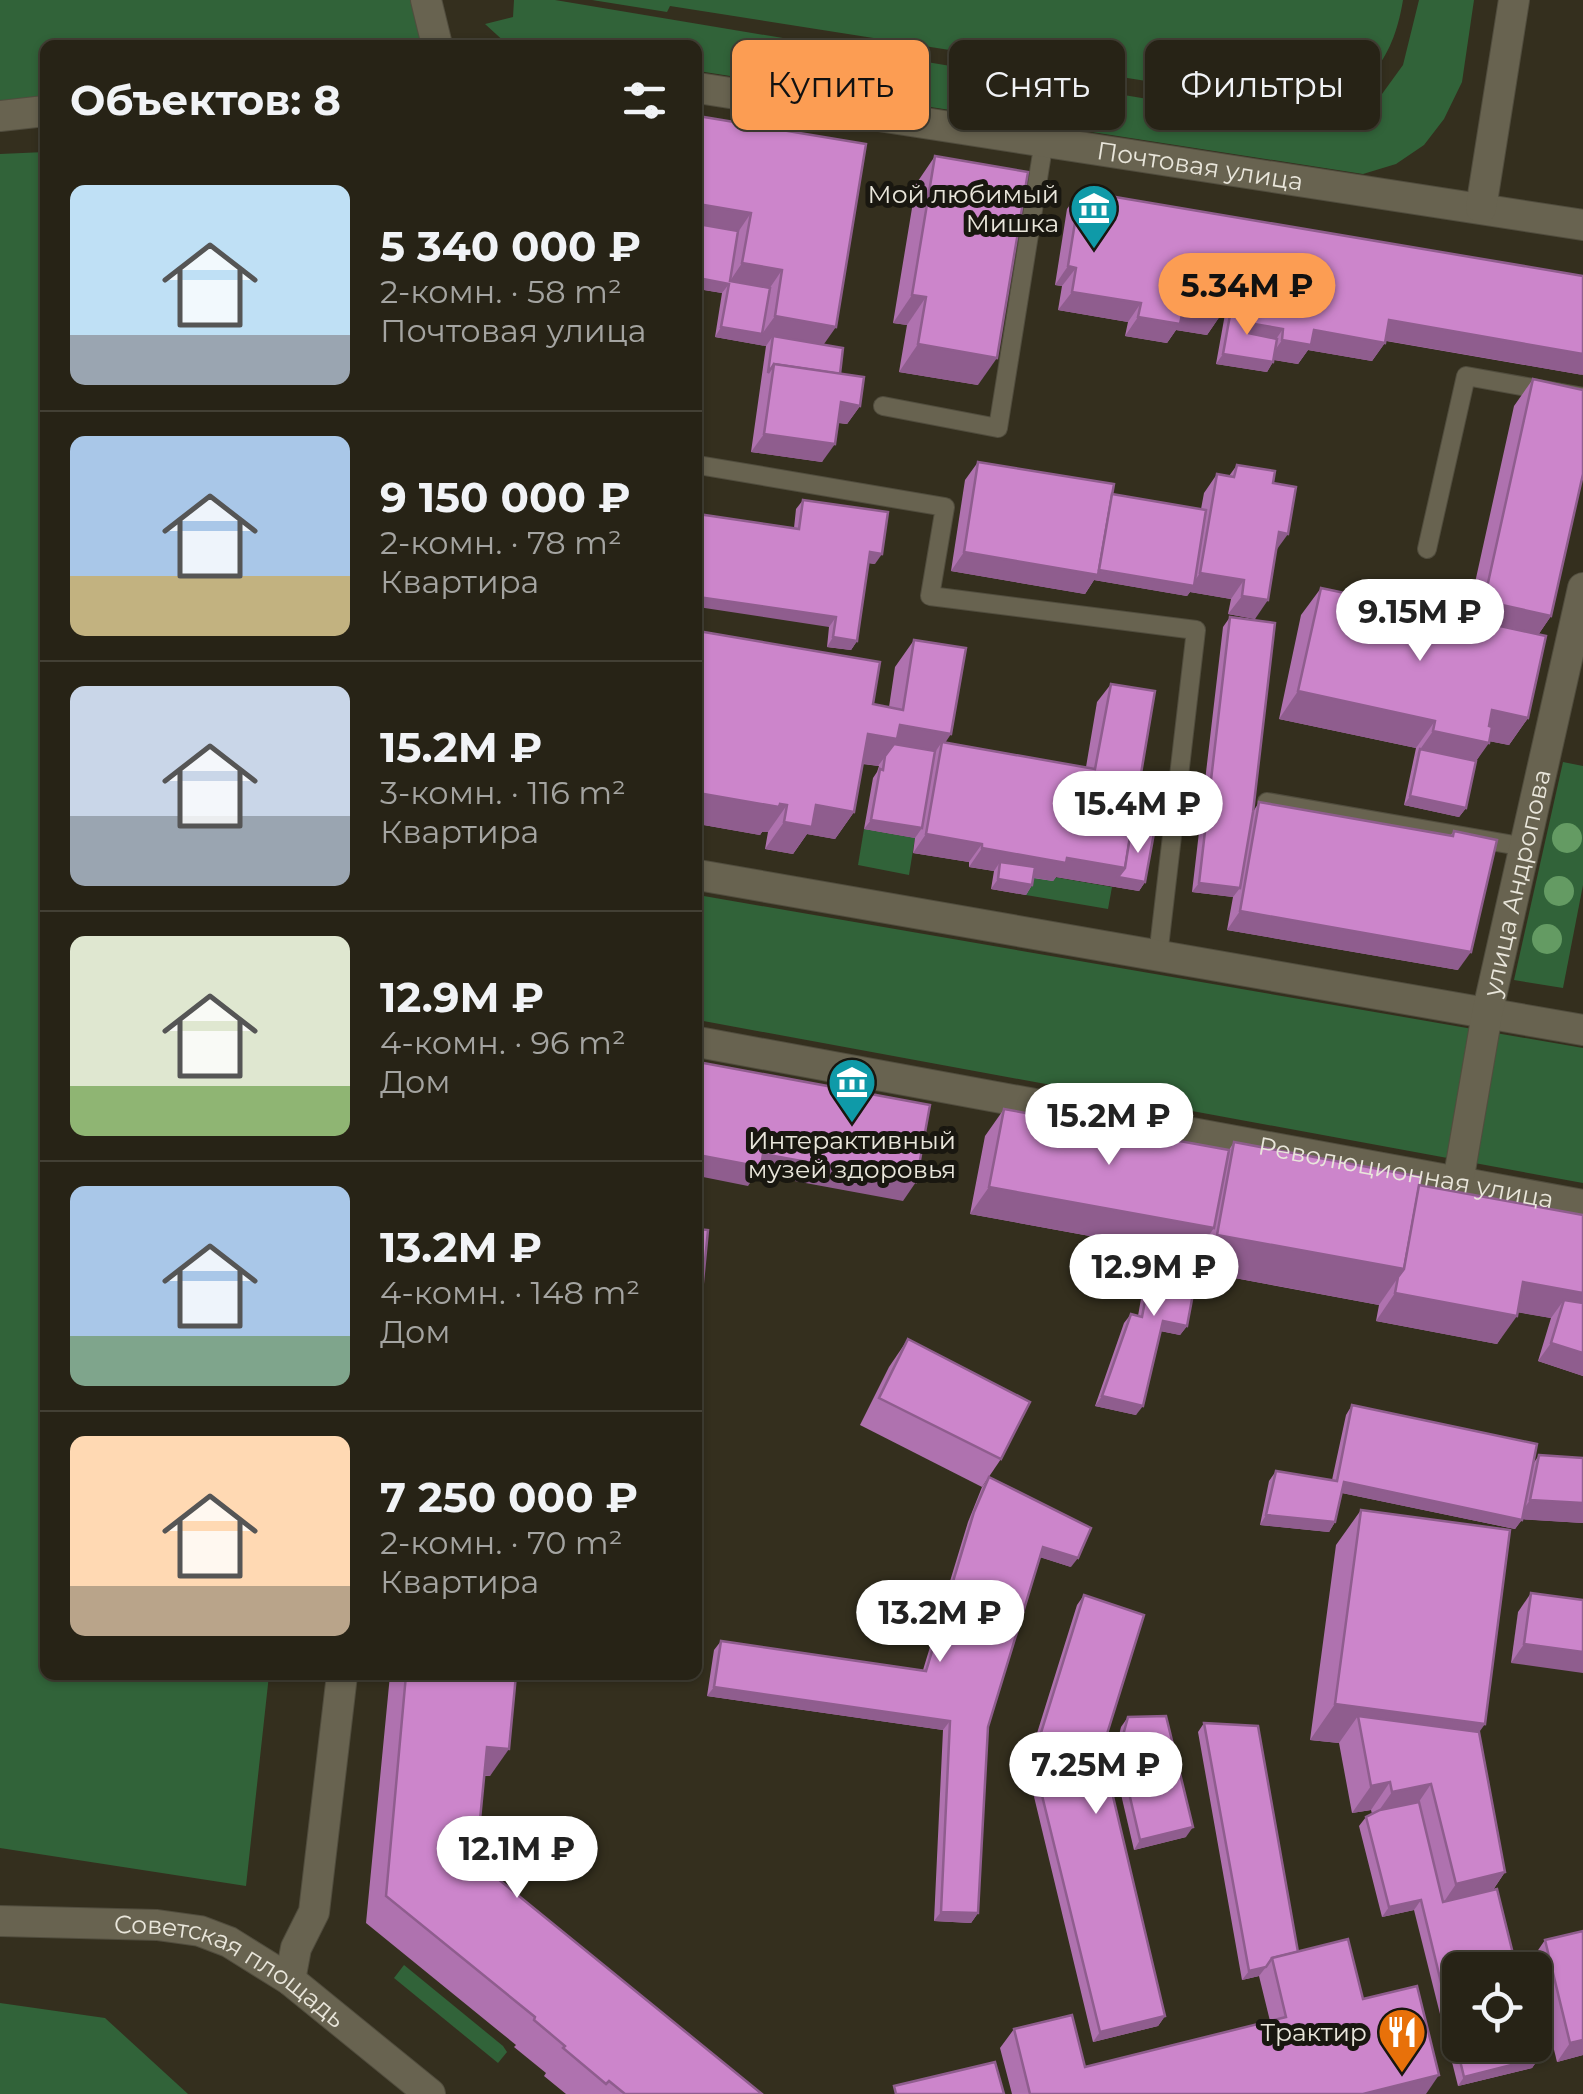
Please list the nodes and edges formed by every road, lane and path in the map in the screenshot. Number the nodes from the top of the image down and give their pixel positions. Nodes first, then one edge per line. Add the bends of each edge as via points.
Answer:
1 (426, 0) edge
2 (1514, 0) edge
3 (437, 40) edge
4 (702, 89) edge
5 (40, 112) edge
6 (0, 116) edge
7 (1044, 141) junction
8 (1481, 208) junction
9 (1583, 225) edge
10 (1583, 396) edge
11 (883, 406) dead end
12 (702, 467) edge
13 (1427, 549) dead end
14 (1583, 588) edge
15 (1267, 802) edge
16 (1525, 847) junction
17 (702, 877) edge
18 (1158, 956) junction
19 (1487, 1014) junction
20 (1583, 1030) edge
21 (702, 1043) edge
22 (1458, 1182) junction
23 (1583, 1205) edge
24 (341, 1680) edge
25 (0, 1921) edge
26 (290, 1980) junction
27 (430, 2094) edge

1 - 3 street
2 - 8 street
4 - 7 street, Почтовая улица
5 - 6 street
7 - 8 street, Почтовая улица
7 - 11 lane via 998,428
8 - 9 street, Почтовая улица
10 - 13 lane via 1466,376
12 - 18 lane via 945,507 930,596 1196,630
14 - 16 street, улица Андропова
15 - 16 lane
16 - 19 street, улица Андропова
17 - 18 street
18 - 19 street
19 - 20 street
19 - 22 street, улица Андропова
21 - 22 street, Революционная улица
22 - 23 street, Революционная улица
24 - 26 street via 314,1912
25 - 26 street, Советская площадь via 200,1931
26 - 27 street, Советская площадь

